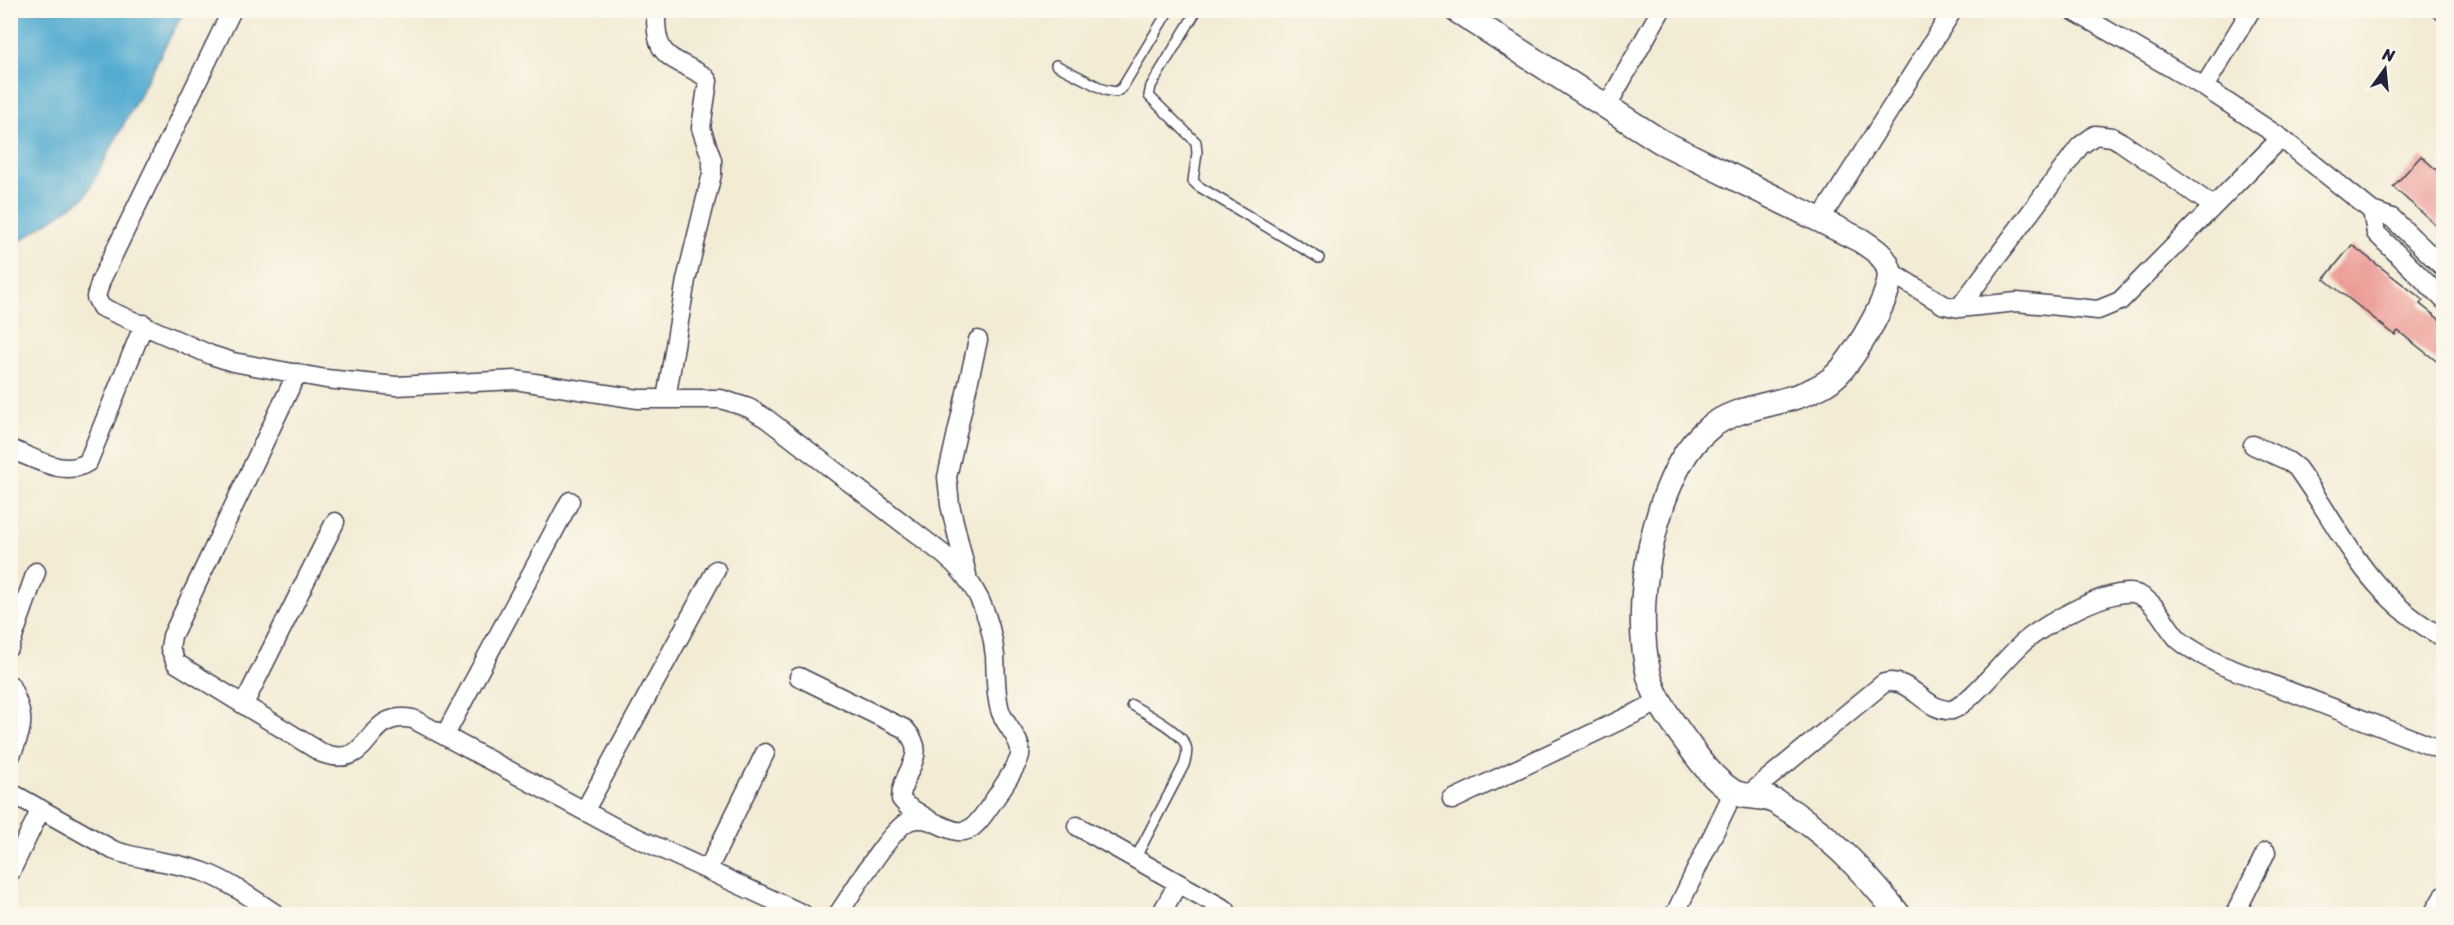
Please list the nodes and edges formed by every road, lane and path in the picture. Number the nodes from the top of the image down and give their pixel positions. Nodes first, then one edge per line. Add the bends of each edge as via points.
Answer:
1 (232, 10) edge
2 (656, 10) edge
3 (1169, 10) edge
4 (1197, 10) edge
5 (1456, 10) edge
6 (1661, 10) edge
7 (1953, 10) edge
8 (2072, 10) edge
9 (2251, 10) edge
10 (1056, 65) dead end
11 (2204, 87) junction
12 (1607, 106) junction
13 (2281, 138) junction
14 (2213, 206) junction
15 (2372, 211) junction
16 (1820, 220) junction
17 (1319, 258) dead end
18 (2444, 268) edge
19 (1889, 271) junction
20 (2444, 300) edge
21 (1959, 308) junction
22 (144, 324) junction
23 (978, 340) dead end
24 (297, 373) junction
25 (666, 399) junction
26 (2253, 445) dead end
27 (10, 449) edge
28 (570, 501) dead end
29 (335, 522) dead end
30 (716, 570) dead end
31 (36, 572) dead end
32 (967, 575) junction
33 (2444, 638) edge
34 (10, 646) edge
35 (799, 677) dead end
36 (10, 685) edge
37 (1661, 701) junction
38 (244, 704) junction
39 (1132, 705) dead end
40 (445, 735) junction
41 (2444, 751) edge
42 (765, 753) dead end
43 (10, 757) edge
44 (10, 792) edge
45 (1740, 794) junction
46 (1452, 800) dead end
47 (40, 809) junction
48 (585, 810) junction
49 (928, 819) junction
50 (1077, 826) dead end
51 (2266, 852) dead end
52 (1135, 859) junction
53 (708, 869) junction
54 (10, 873) edge
55 (1178, 883) junction
56 (2444, 895) edge
57 (276, 915) edge
58 (803, 915) edge
59 (838, 915) edge
60 (1161, 915) edge
61 (1224, 915) edge
62 (1675, 915) edge
63 (1898, 915) edge
64 (2235, 915) edge
65 (2433, 915) edge

1 - 22 street via 96,297 101,307 111,313
2 - 25 street via 656,37 663,51 708,81 701,128 713,166 686,280
3 - 10 lane via 1116,92
4 - 17 lane via 1151,86 1149,96 1196,141 1193,181 1198,186
5 - 12 street
6 - 12 street
7 - 16 street
8 - 11 street
9 - 11 street
11 - 13 street
12 - 16 street via 1660,141
13 - 14 street
13 - 15 street
14 - 21 street via 2120,301 2108,308 2086,310 2017,302
14 - 21 street via 2121,142 2095,135 2080,146
15 - 18 street via 2392,218
15 - 20 street via 2376,233
16 - 19 street via 1877,252
19 - 21 street via 1944,305
19 - 37 street via 1889,285 1881,305 1842,369 1830,380 1816,389 1711,426 1681,459 1663,503 1650,553 1642,621 1650,678
22 - 24 street via 211,355
22 - 27 street via 88,462 78,468 63,469
23 - 32 street via 947,477
24 - 25 street via 396,386 515,380 639,399
24 - 38 street via 172,636 170,648 176,663
25 - 32 street via 721,399 767,418
26 - 33 street via 2297,468 2374,584 2417,623
28 - 40 street
29 - 38 street
30 - 48 street
31 - 34 street
32 - 49 street via 980,598 991,634 999,706 1021,755 975,825 956,832
35 - 49 street via 905,729 916,741 917,753 901,789 901,799
36 - 43 street via 21,707 23,722
37 - 45 street via 1705,768
37 - 46 street
38 - 40 street via 322,753 338,758 358,751 384,721 413,719
39 - 52 lane via 1176,733 1186,746 1184,765
40 - 48 street
41 - 45 street via 2221,665 2178,638 2147,600 2126,592 2100,599 2026,640 1952,710 1936,707 1901,684 1884,682
42 - 53 street
44 - 47 street
45 - 62 street
45 - 63 street via 1773,800 1824,833
47 - 54 street
47 - 57 street via 128,856 225,881
48 - 53 street
49 - 59 street via 918,818 901,826
50 - 52 street
51 - 64 street
52 - 55 street
53 - 58 street
55 - 60 street
55 - 61 street via 1226,910
56 - 65 street

